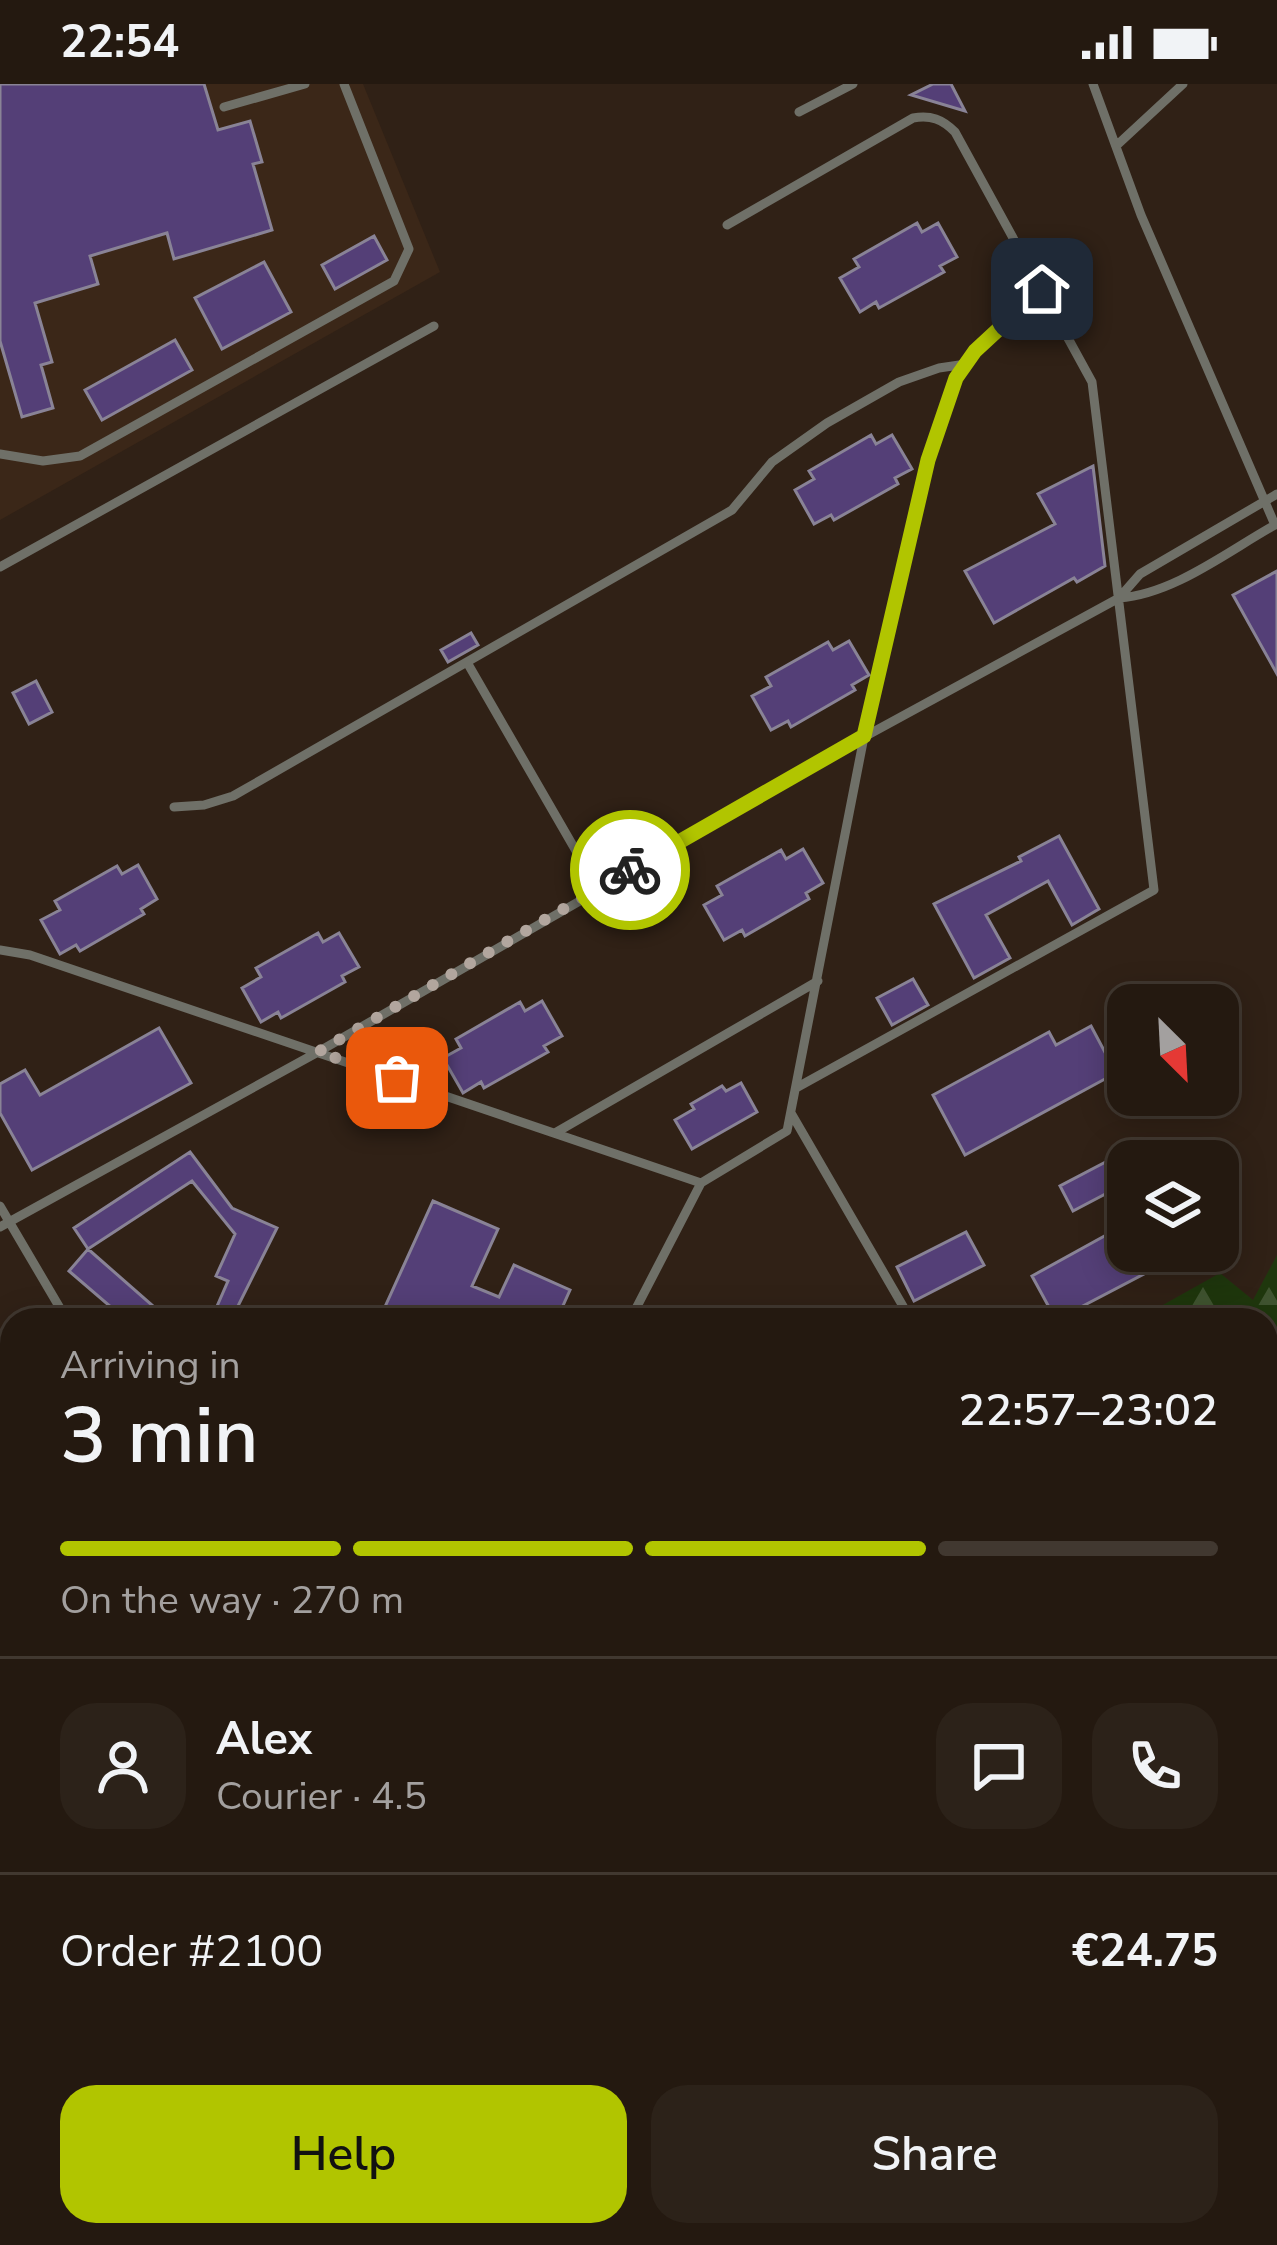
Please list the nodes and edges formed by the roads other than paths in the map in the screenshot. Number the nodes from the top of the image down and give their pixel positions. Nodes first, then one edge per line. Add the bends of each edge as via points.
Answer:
1 (305, 84) edge
2 (344, 84) edge
3 (853, 84) edge
4 (1093, 84) edge
5 (1183, 84) edge
6 (224, 107) dead end
7 (799, 112) dead end
8 (1116, 146) junction
9 (727, 225) dead end
10 (1042, 289) junction
11 (434, 326) dead end
12 (966, 364) junction
13 (0, 454) edge
14 (1277, 494) edge
15 (1264, 501) junction
16 (1276, 525) edge
17 (0, 567) edge
18 (1119, 598) junction
19 (468, 664) junction
20 (864, 736) junction
21 (174, 807) dead end
22 (598, 889) junction
23 (0, 950) edge
24 (818, 981) junction
25 (318, 1052) junction
26 (796, 1088) junction
27 (791, 1113) junction
28 (555, 1133) junction
29 (701, 1183) junction
30 (0, 1206) edge
31 (4, 1225) edge
32 (59, 1308) edge
33 (636, 1308) edge
34 (903, 1308) edge

1 - 6 lane
2 - 13 lane via 409,249 394,281 80,456
3 - 7 lane
4 - 8 lane
5 - 8 lane
8 - 15 lane
9 - 10 lane via 893,127 926,116 955,132
10 - 12 lane
10 - 18 lane via 1097,402
11 - 17 lane
12 - 19 lane via 899,382 826,423 772,462 732,510
12 - 20 lane via 928,460
14 - 15 lane
15 - 16 lane
15 - 18 lane via 1140,574
16 - 18 lane via 1164,587
18 - 20 lane
18 - 26 lane via 1154,890
19 - 21 lane via 233,796
19 - 22 lane
20 - 22 lane
20 - 24 lane
22 - 25 lane
23 - 25 lane
24 - 26 lane
24 - 28 lane
25 - 28 lane
25 - 31 lane
26 - 27 lane
27 - 29 lane via 787,1131
27 - 34 lane
28 - 29 lane
29 - 33 lane
30 - 31 lane
31 - 32 lane

